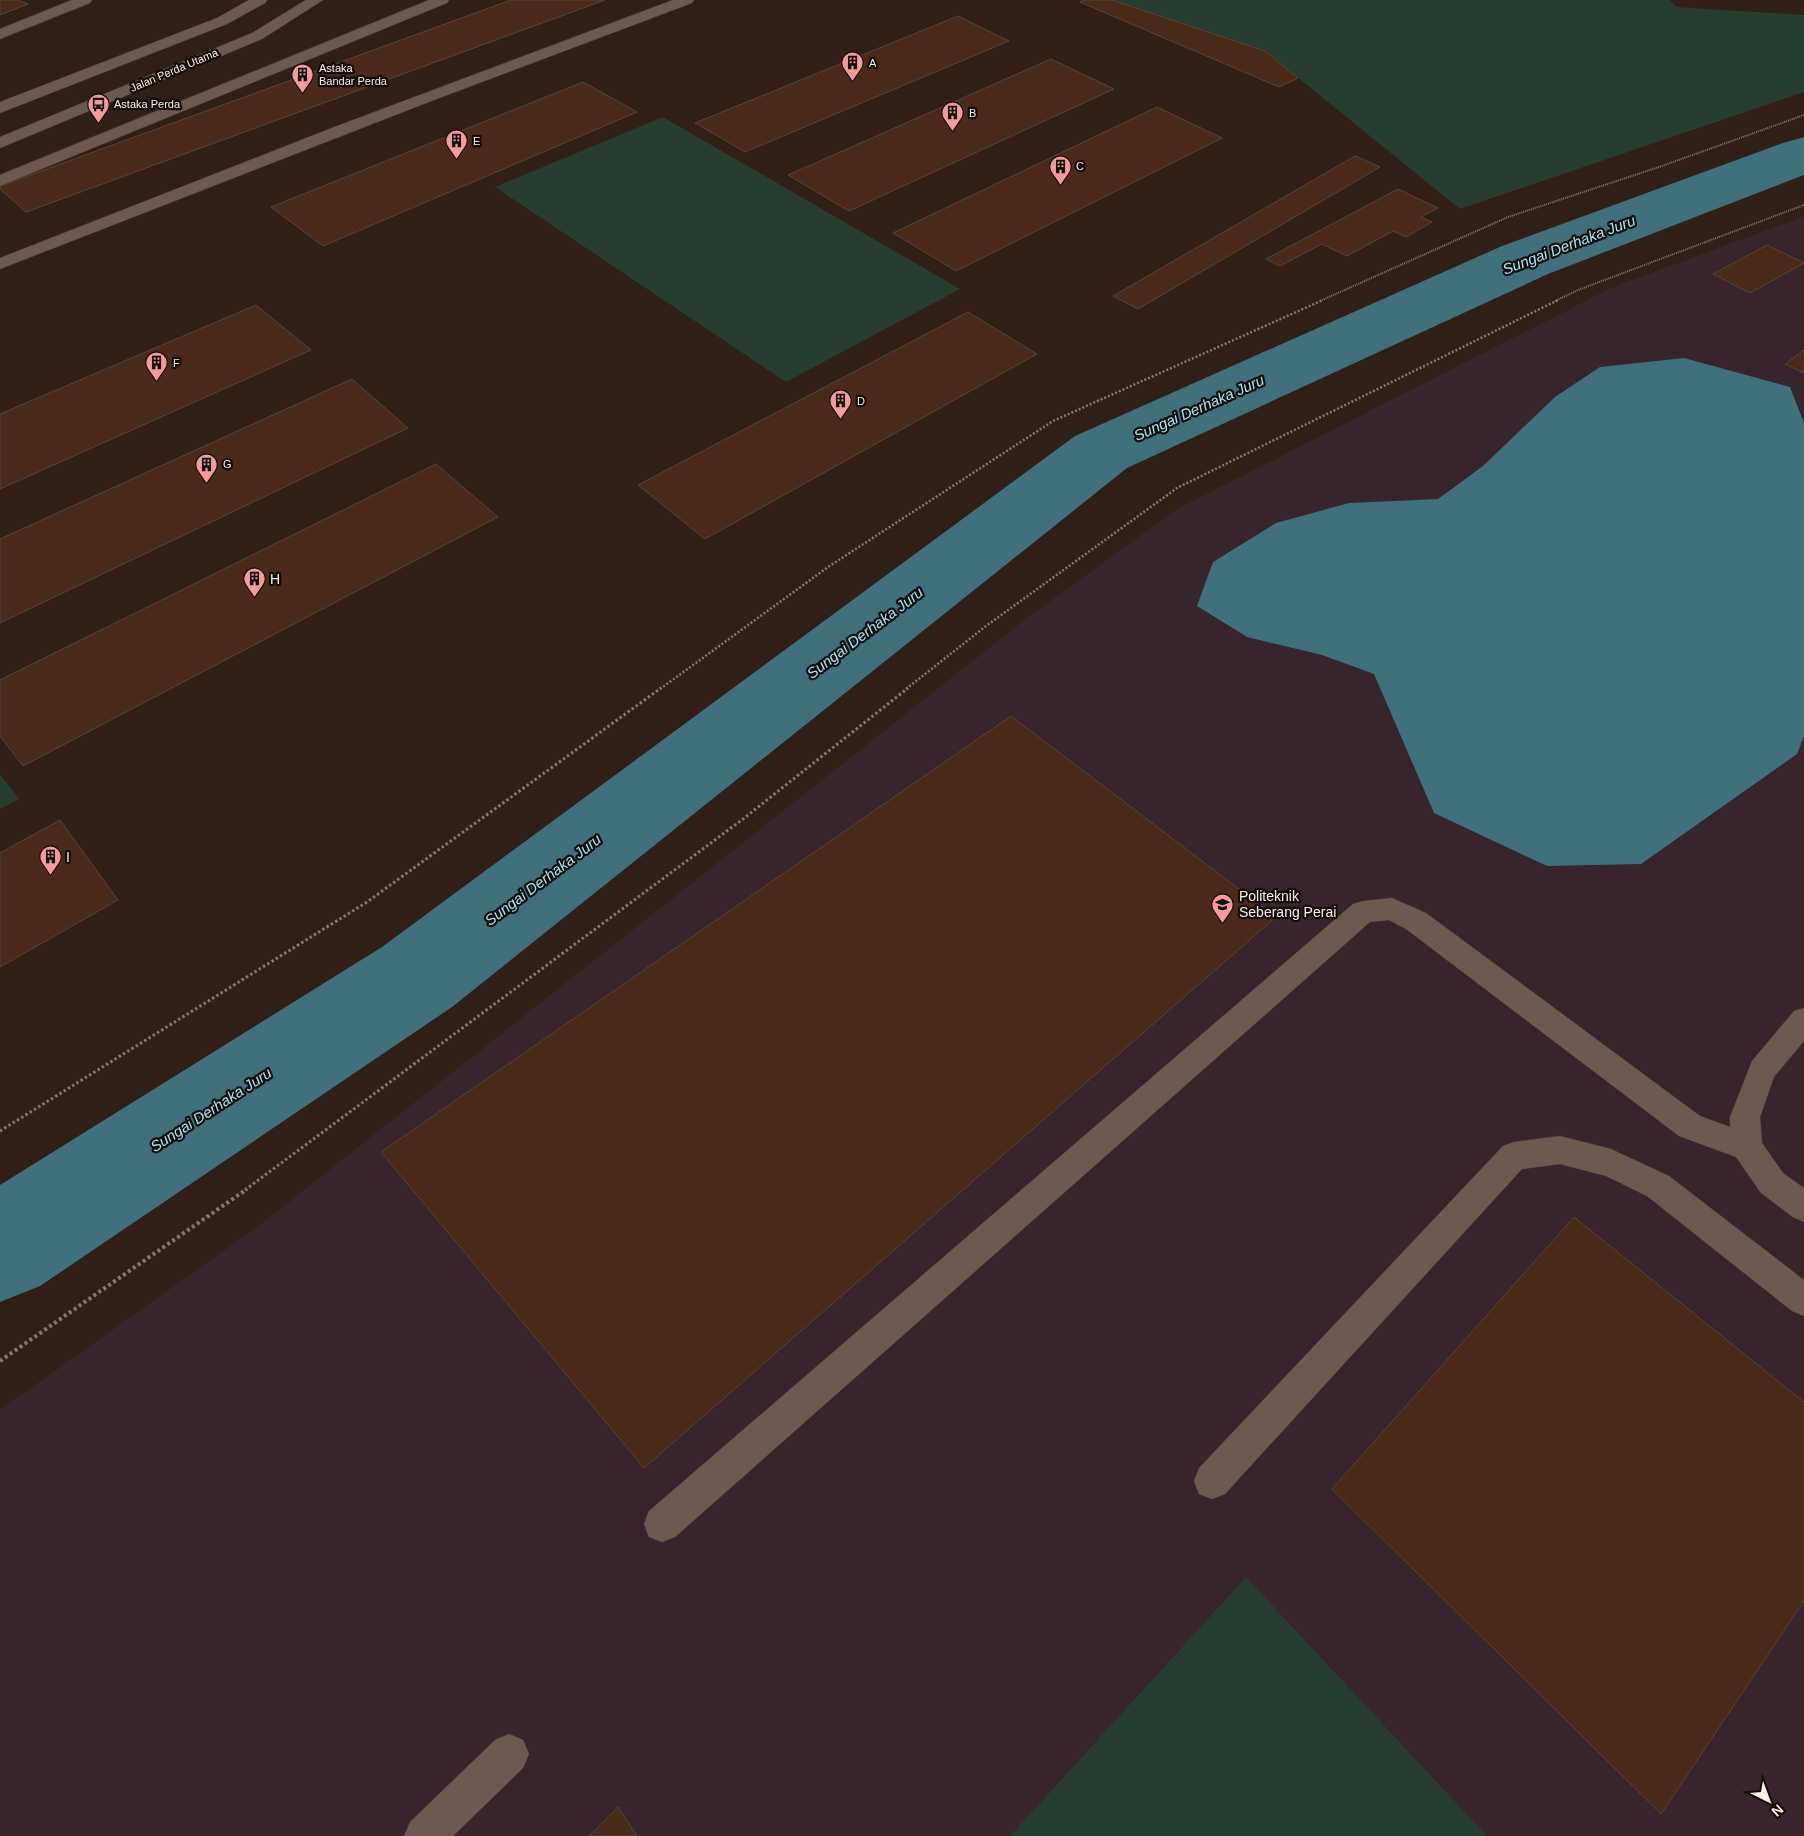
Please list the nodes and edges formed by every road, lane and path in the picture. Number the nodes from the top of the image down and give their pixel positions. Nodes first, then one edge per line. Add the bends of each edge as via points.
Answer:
1 (260, 0) edge
2 (316, 0) edge
3 (442, 0) edge
4 (687, 0) edge
5 (74, 2) edge
6 (0, 34) edge
7 (0, 108) edge
8 (1804, 115) edge
9 (0, 143) edge
10 (0, 181) edge
11 (1804, 205) edge
12 (0, 264) edge
13 (1804, 1020) edge
14 (0, 1132) edge
15 (1747, 1147) junction
16 (1804, 1207) edge
17 (1804, 1300) edge
18 (0, 1362) edge
19 (1212, 1481) dead end
20 (662, 1524) dead end
21 (509, 1754) dead end
22 (424, 1836) edge

1 - 7 street, Jalan Perda Utama via 222,21
2 - 9 street, Jalan Perda Utama via 257,36
3 - 10 street
4 - 12 street via 188,189
5 - 6 street
8 - 14 path via 1508,216 1053,421 828,567 367,902
11 - 18 path via 1578,290 1177,488 986,626 742,819 233,1199
13 - 15 street via 1762,1070 1745,1117
15 - 16 street via 1772,1183
15 - 20 street via 1690,1126 1416,921 1392,909 1363,912
17 - 19 street via 1658,1186 1627,1170 1560,1150 1514,1156
21 - 22 street

